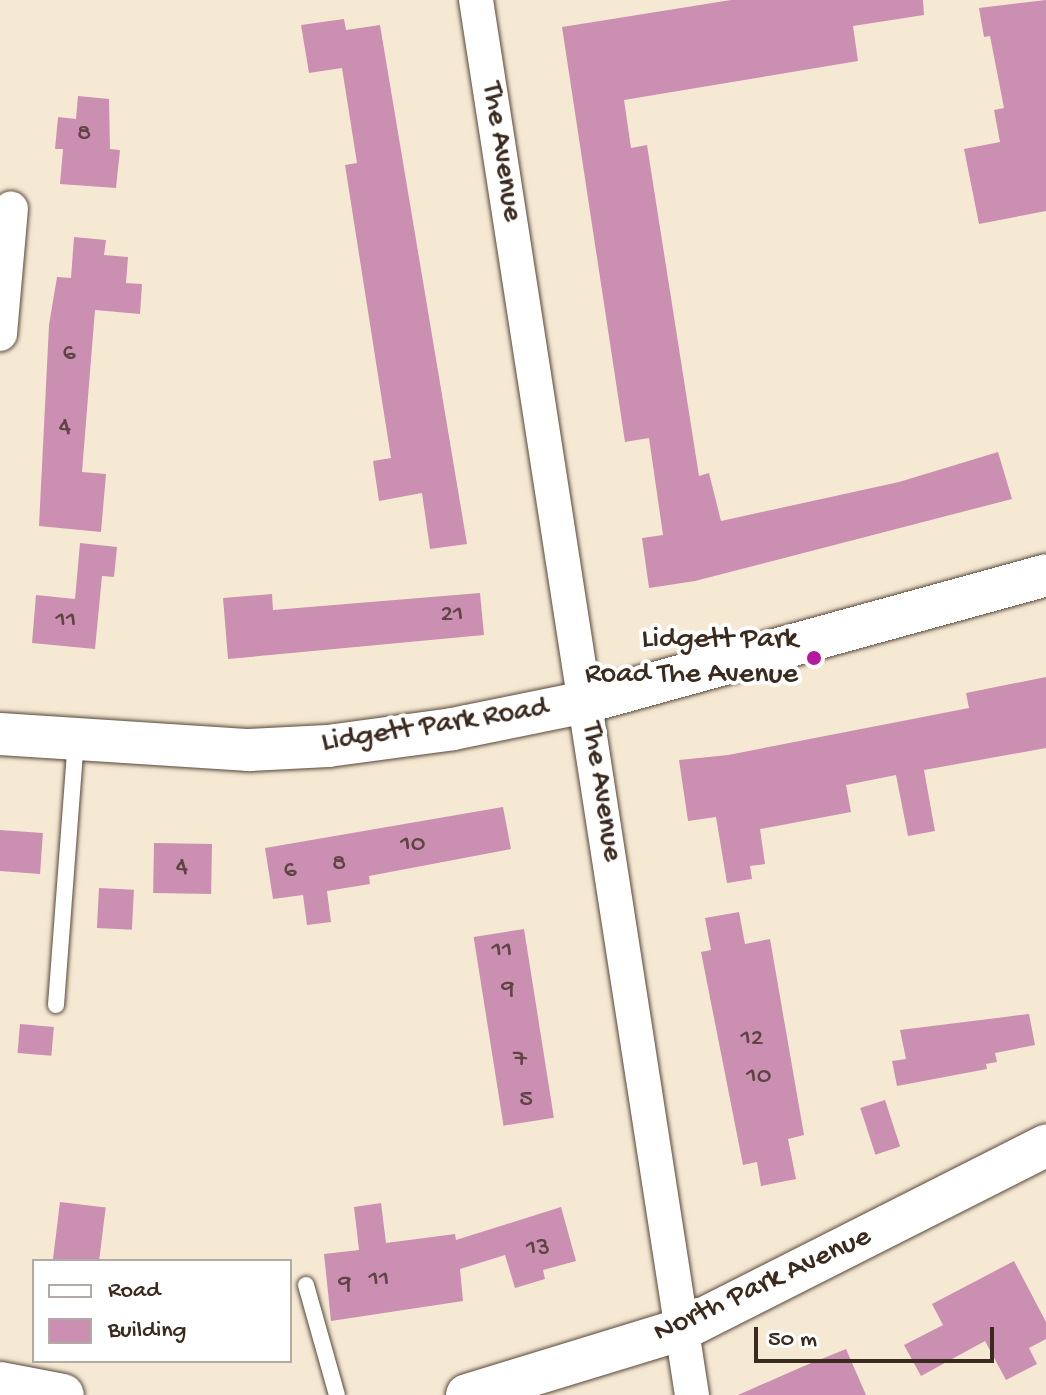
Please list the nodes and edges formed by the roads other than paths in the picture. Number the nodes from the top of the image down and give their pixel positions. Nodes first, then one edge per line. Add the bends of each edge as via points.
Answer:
1 (476, 0) edge
2 (11, 208) dead end
3 (0, 334) edge
4 (1046, 575) edge
5 (586, 702) junction
6 (0, 734) edge
7 (76, 738) junction
8 (56, 1005) dead end
9 (1046, 1146) edge
10 (306, 1285) dead end
11 (683, 1329) junction
12 (0, 1383) edge
13 (63, 1395) edge
14 (337, 1395) edge
15 (467, 1395) edge
16 (692, 1395) edge

1 - 5 street, The Avenue
2 - 3 street
4 - 5 street, Lidgett Park Road
5 - 7 street, Lidgett Park Road via 453,729 328,746 249,750
5 - 11 street, The Avenue
6 - 7 street, Lidgett Park Road
7 - 8 lane
9 - 11 street, North Park Avenue
10 - 14 lane
11 - 15 street, North Park Avenue
11 - 16 street, The Avenue
12 - 13 street

